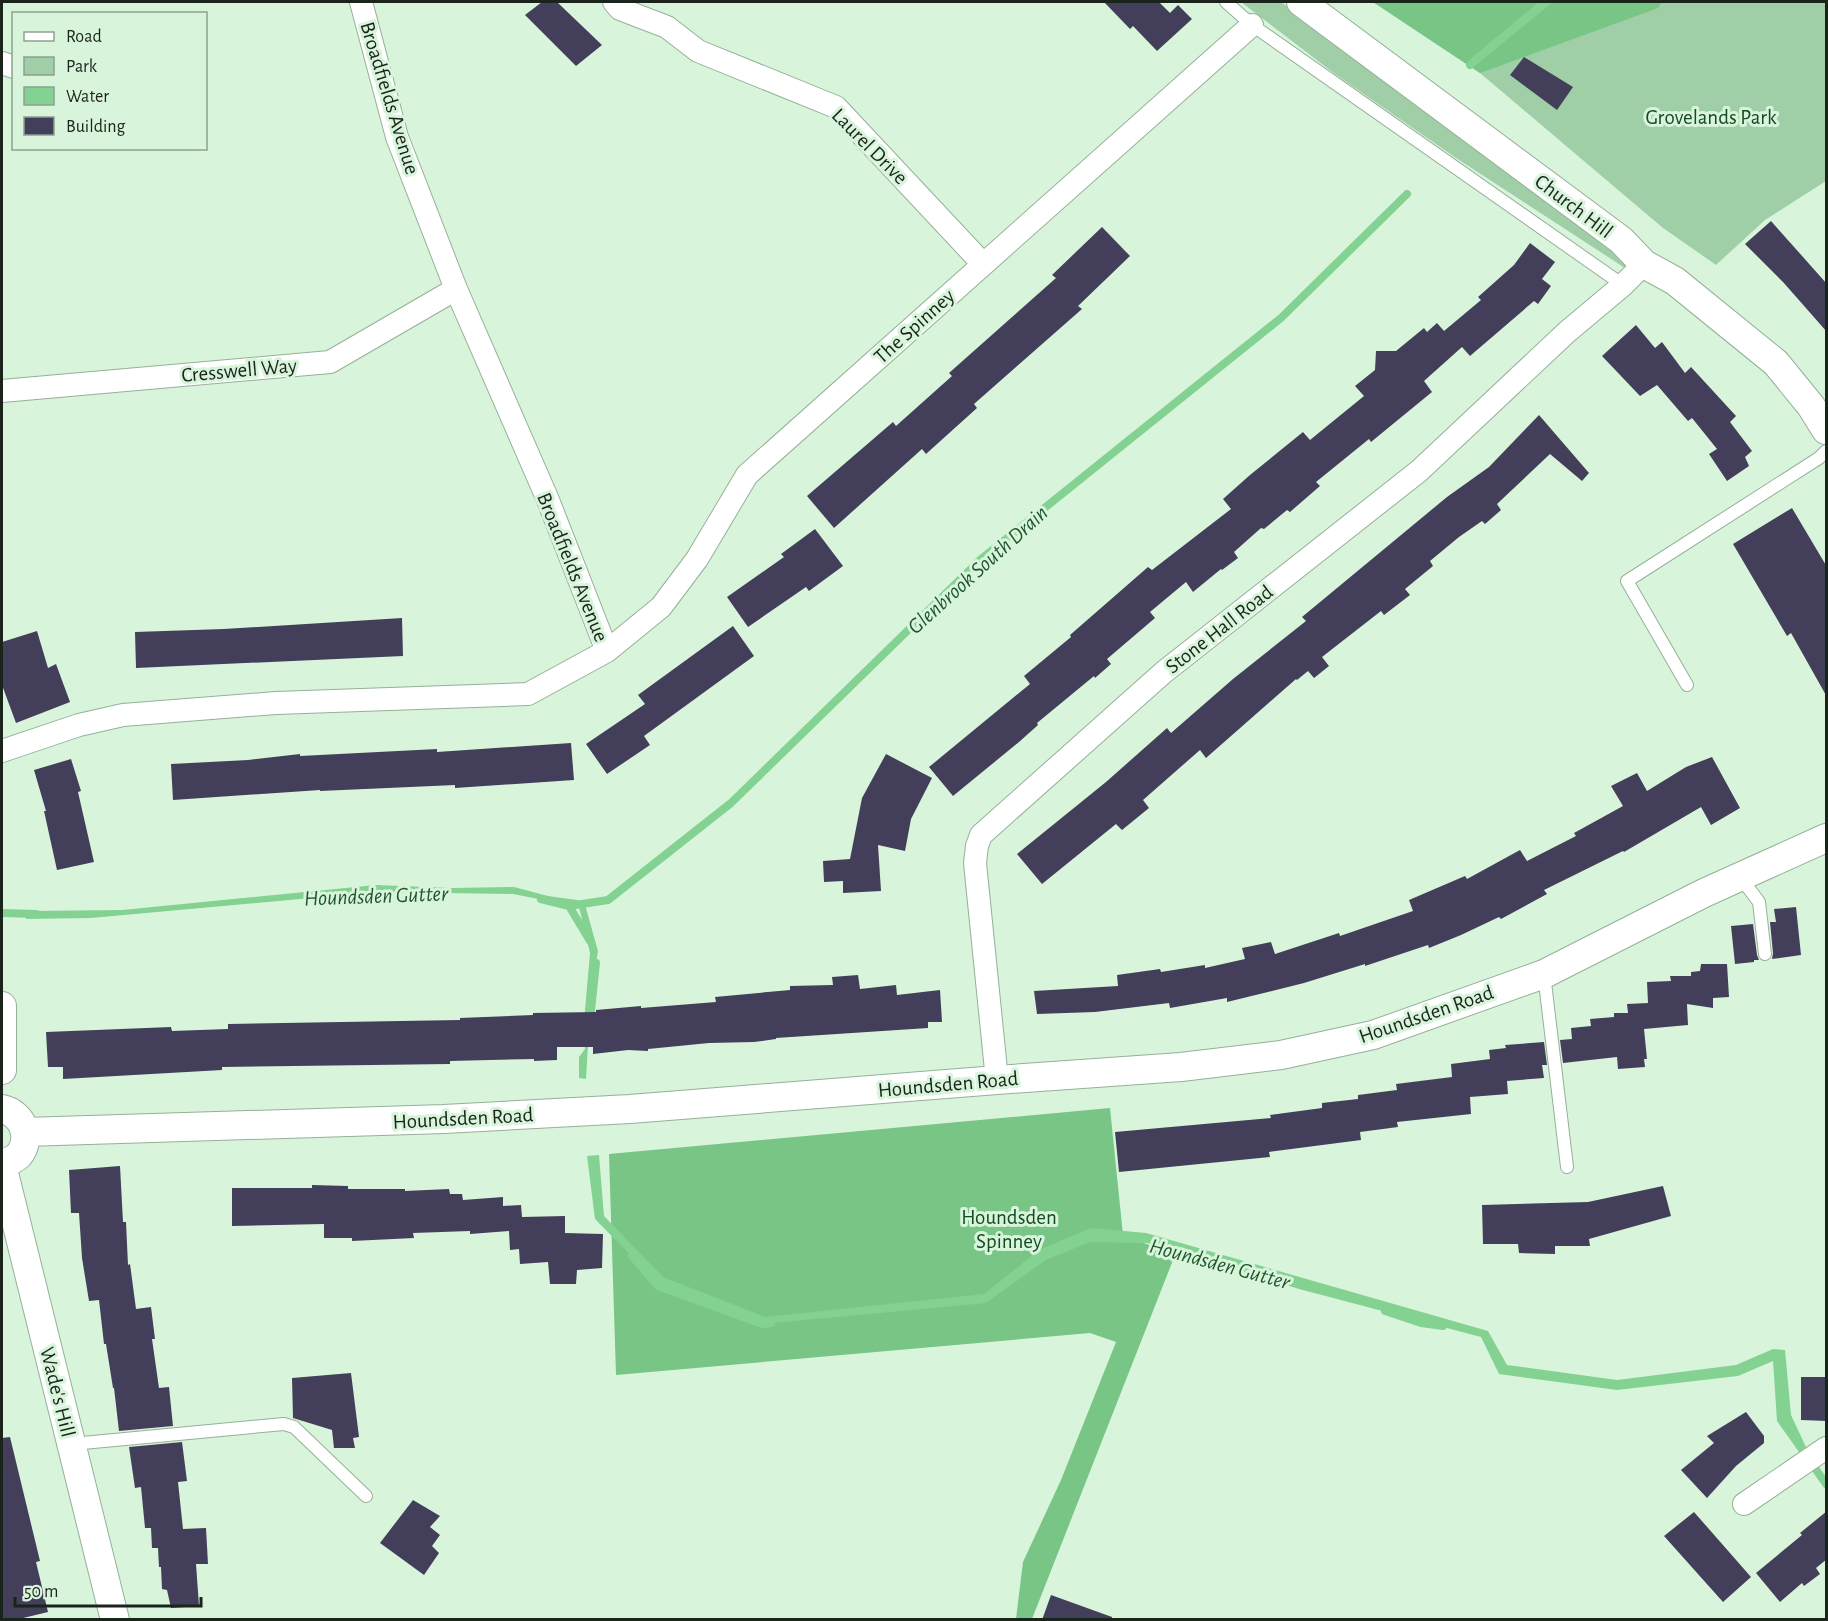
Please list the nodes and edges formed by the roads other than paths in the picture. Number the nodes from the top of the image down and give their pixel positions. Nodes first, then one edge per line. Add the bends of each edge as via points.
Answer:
1 (361, 2) edge
2 (614, 2) edge
3 (1226, 2) edge
4 (1301, 2) edge
5 (1252, 25) junction
6 (984, 264) junction
7 (1644, 264) junction
8 (1623, 285) junction
9 (456, 289) junction
10 (2, 391) edge
11 (1827, 430) edge
12 (1827, 451) edge
13 (607, 651) junction
14 (1687, 685) dead end
15 (2, 751) edge
16 (1827, 838) edge
17 (1740, 877) junction
18 (1765, 954) dead end
19 (1544, 974) junction
20 (2, 1006) edge
21 (2, 1070) edge
22 (996, 1080) junction
23 (2, 1109) edge
24 (25, 1132) junction
25 (2, 1165) edge
26 (1567, 1167) dead end
27 (72, 1444) junction
28 (1827, 1448) edge
29 (366, 1496) dead end
30 (1744, 1504) dead end
31 (115, 1620) edge

1 - 9 street, Broadfields Avenue via 397,137
2 - 6 street, Laurel Drive via 620,9 667,27 698,51 836,107
3 - 5 lane
4 - 7 street, Church Hill via 1621,240
5 - 6 street, The Spinney
5 - 8 lane
6 - 13 street, The Spinney via 747,475 697,559 661,607
7 - 8 street, Stone Hall Road
7 - 11 street, Church Hill via 1675,280 1776,363
8 - 22 street, Stone Hall Road via 1419,471 1164,672 981,835 975,863
9 - 10 street, Cresswell Way via 330,363
9 - 13 street, Broadfields Avenue via 548,500
12 - 14 lane via 1627,581
13 - 15 street, Broadfields Avenue via 528,694 276,703 123,715 79,724
16 - 17 street, Houndsden Road
17 - 18 lane via 1759,902
17 - 19 street, Houndsden Road
19 - 22 street, Houndsden Road via 1373,1035 1281,1055 1181,1067
19 - 26 lane
20 - 21 street
22 - 24 street, Houndsden Road via 479,1118
23 - 24 street via 15,1115
24 - 25 street via 20,1154
25 - 27 street, Wade's Hill
27 - 29 lane via 284,1424 294,1427
27 - 31 street, Wade's Hill
28 - 30 street

